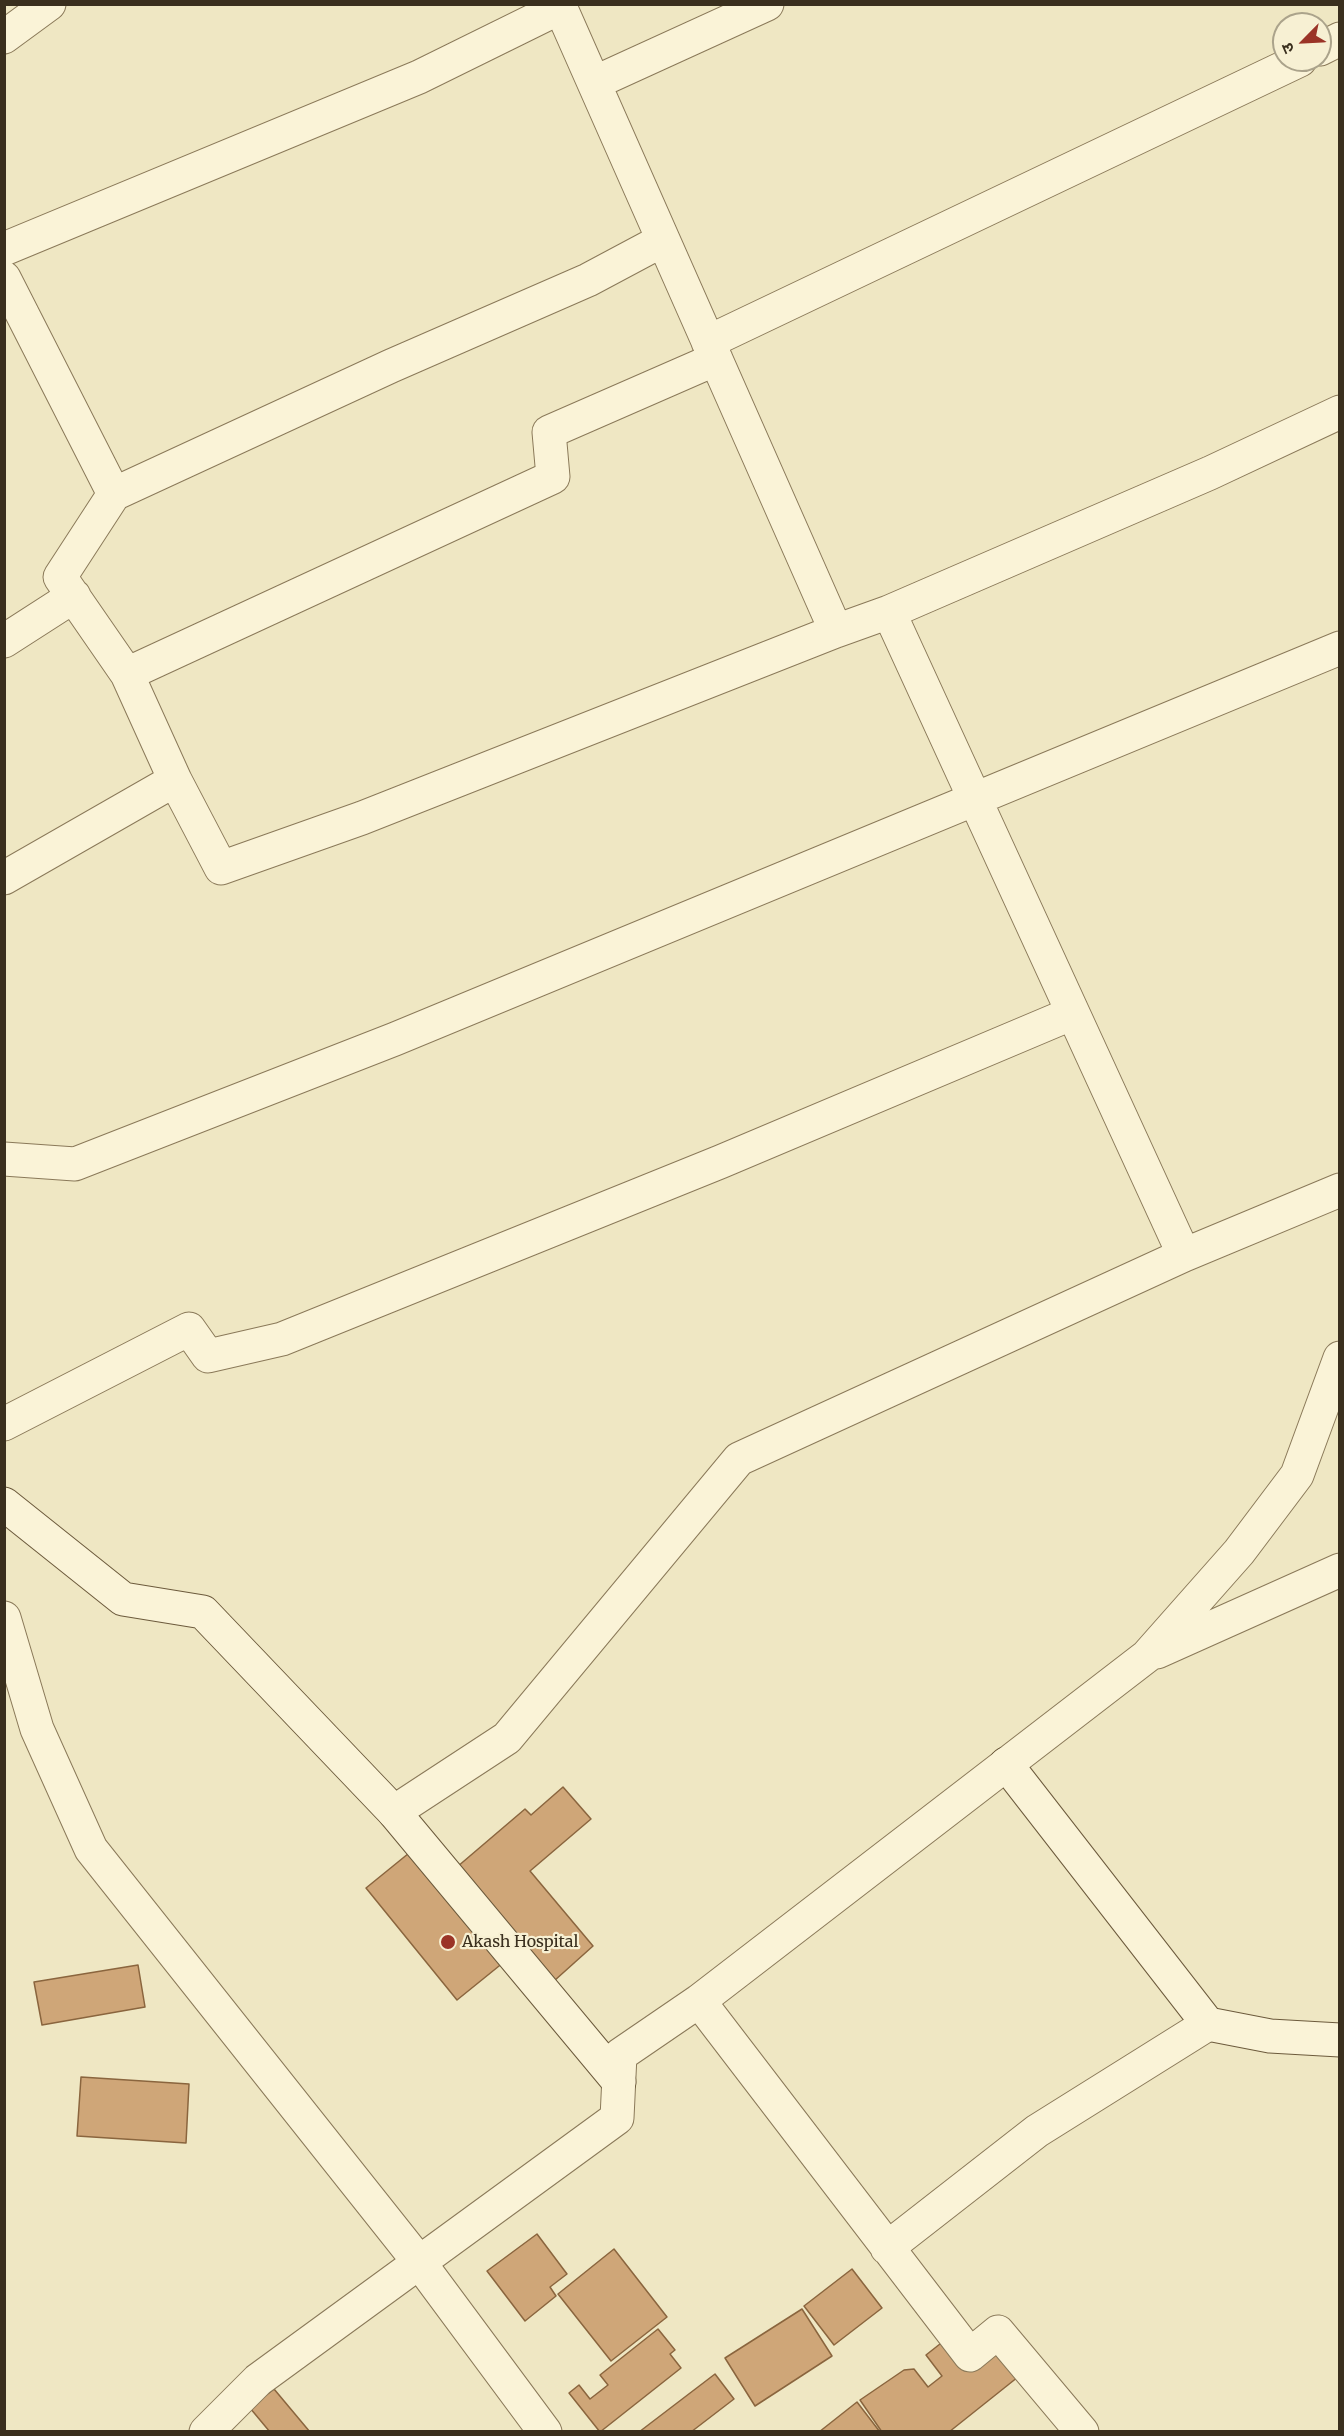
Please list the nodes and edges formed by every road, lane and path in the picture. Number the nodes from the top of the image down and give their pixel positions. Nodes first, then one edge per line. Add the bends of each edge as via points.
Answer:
1 (49, 4) edge
2 (767, 4) edge
3 (560, 6) edge
4 (4, 37) edge
5 (1276, 72) edge
6 (594, 83) junction
7 (663, 240) junction
8 (4, 249) edge
9 (4, 278) edge
10 (12, 314) edge
11 (712, 350) junction
12 (1340, 412) edge
13 (114, 494) junction
14 (74, 596) junction
15 (889, 612) junction
16 (836, 631) junction
17 (4, 641) edge
18 (1340, 648) edge
19 (127, 674) junction
20 (175, 780) junction
21 (975, 800) junction
22 (4, 878) edge
23 (1072, 1013) junction
24 (4, 1160) edge
25 (1340, 1190) edge
26 (1184, 1255) junction
27 (1340, 1358) edge
28 (4, 1424) edge
29 (4, 1504) edge
30 (1340, 1570) edge
31 (4, 1618) edge
32 (1147, 1656) junction
33 (1006, 1764) junction
34 (394, 1812) junction
35 (699, 2001) junction
36 (1208, 2024) junction
37 (1340, 2040) edge
38 (619, 2082) junction
39 (888, 2248) junction
40 (419, 2262) junction
41 (206, 2432) edge
42 (545, 2432) edge
43 (1082, 2432) edge

1 - 4 street
2 - 6 street
3 - 6 street
3 - 8 street via 419,77
5 - 11 street
6 - 7 street
7 - 11 street
7 - 13 street via 588,280 390,366
9 - 10 street
10 - 13 street
11 - 16 street
11 - 19 street via 549,432 553,477
12 - 15 street via 1210,473
13 - 14 street via 60,577
14 - 17 street
14 - 19 street
15 - 16 street
15 - 21 street
16 - 20 street via 362,818 221,868
18 - 21 street
19 - 20 street
20 - 22 street
21 - 23 street
21 - 24 street via 395,1039 75,1164
23 - 26 street
23 - 28 street via 720,1162 282,1339 208,1356 189,1329
25 - 26 street
26 - 34 street via 739,1459 507,1738
27 - 32 street via 1297,1475 1239,1552
29 - 34 street via 123,1599 203,1612
30 - 32 street
31 - 40 street via 37,1729 91,1849
32 - 33 street
33 - 35 street
33 - 36 street
34 - 38 street
35 - 38 street via 620,2055
35 - 39 street
36 - 37 street via 1269,2036
36 - 39 street via 1037,2131
38 - 40 street via 617,2118
39 - 43 street via 970,2355 998,2332
40 - 41 street via 258,2380
40 - 42 street

